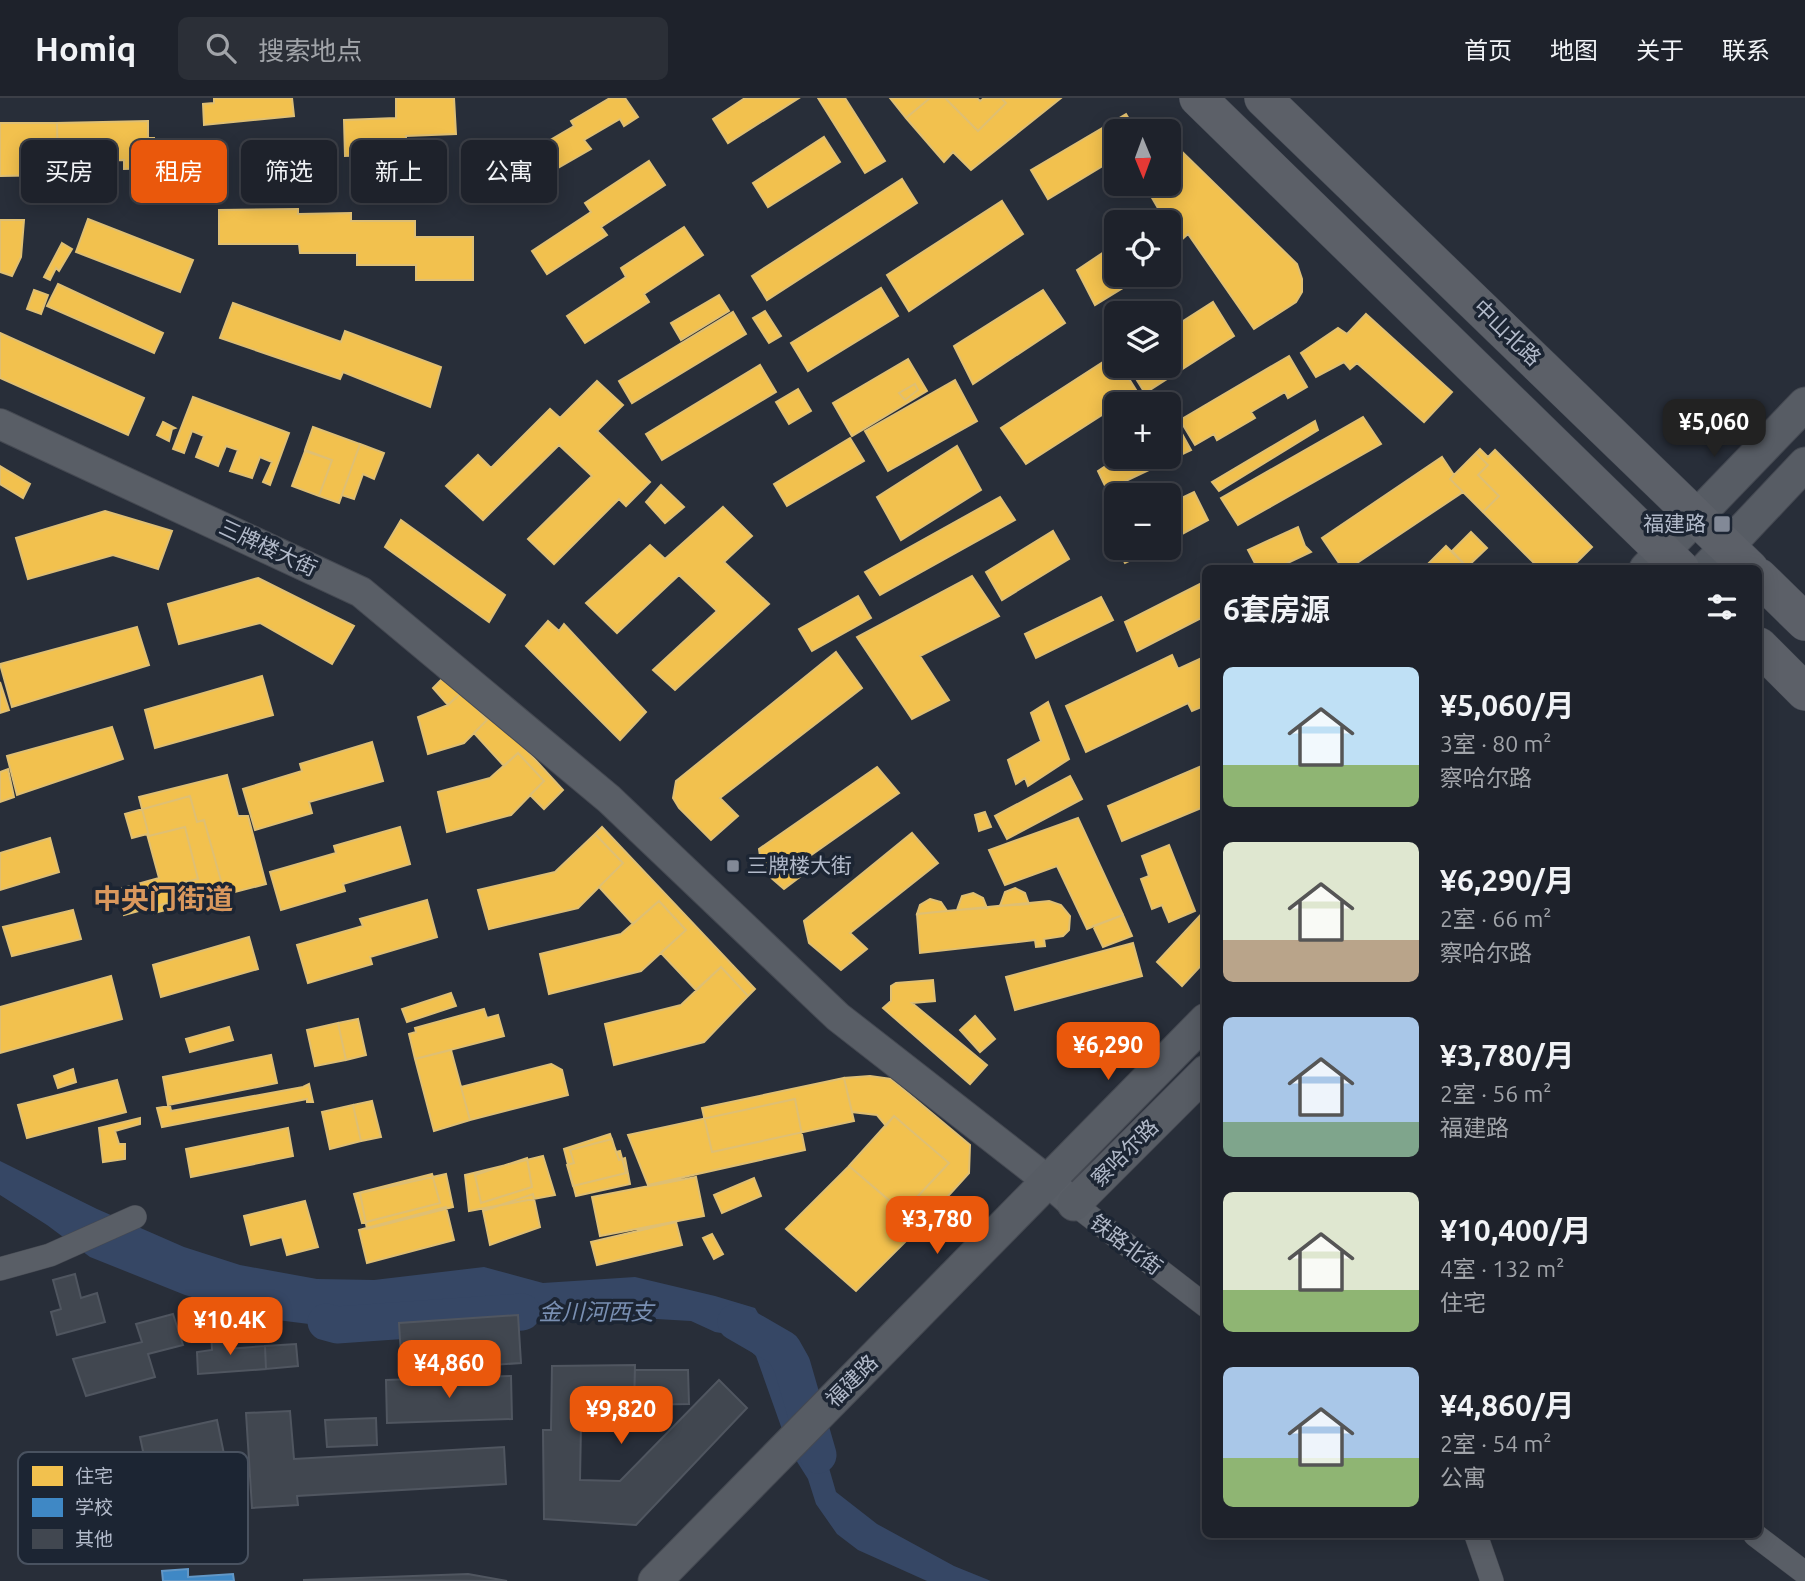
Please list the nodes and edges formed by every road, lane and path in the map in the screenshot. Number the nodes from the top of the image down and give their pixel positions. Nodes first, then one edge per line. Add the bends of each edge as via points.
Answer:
1 (1198, 98) edge
2 (1263, 98) edge
3 (1805, 404) edge
4 (0, 424) edge
5 (1805, 464) edge
6 (1696, 517) junction
7 (1728, 561) edge
8 (1663, 563) edge
9 (1762, 580) edge
10 (1805, 622) edge
11 (1762, 649) edge
12 (1805, 692) edge
13 (1202, 1024) edge
14 (1202, 1076) edge
15 (1048, 1181) junction
16 (1074, 1205) junction
17 (135, 1217) dead end
18 (0, 1269) edge
19 (1202, 1303) edge
20 (1477, 1538) edge
21 (1759, 1538) edge
22 (1805, 1573) edge
23 (655, 1581) edge
24 (1492, 1581) edge

1 - 8 main road
2 - 6 main road, 中山北路
3 - 6 main road
4 - 15 street, 三牌楼大街 via 361,592 609,799 838,1017
5 - 7 main road
6 - 7 main road, 中山北路
6 - 8 main road
9 - 10 main road
11 - 12 main road
13 - 15 main road, 察哈尔路
14 - 16 main road, 察哈尔路
15 - 16 street, 铁路北街
15 - 23 main road, 福建路
16 - 19 street, 铁路北街
17 - 18 street via 50,1255
20 - 24 street
21 - 22 street

